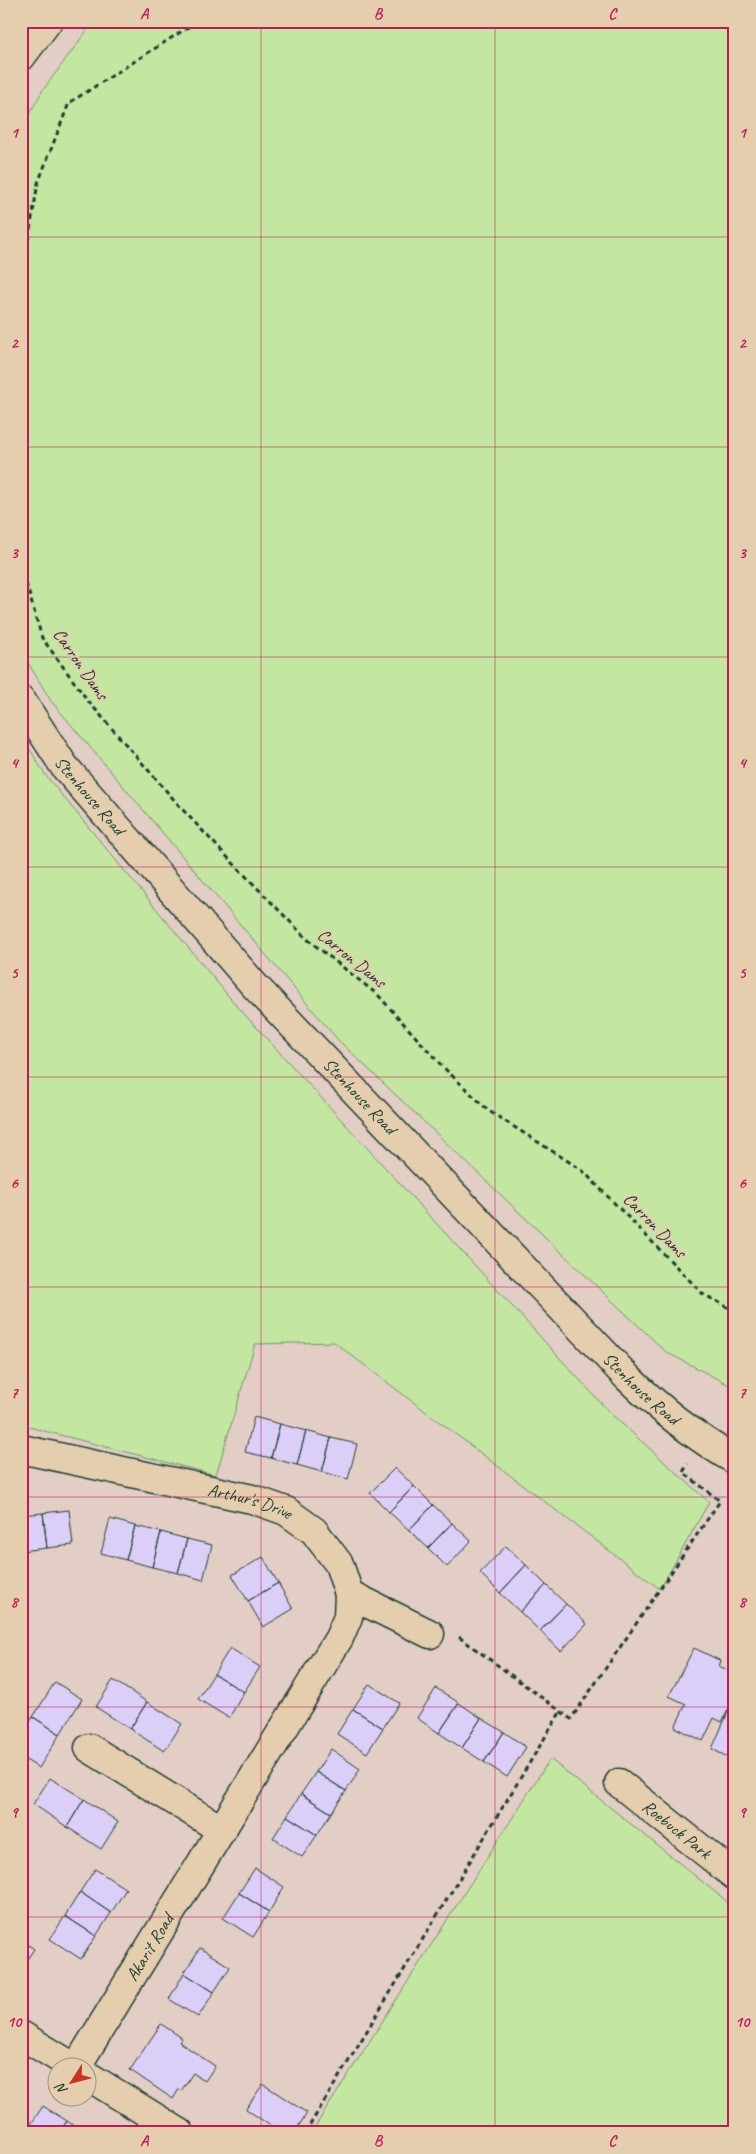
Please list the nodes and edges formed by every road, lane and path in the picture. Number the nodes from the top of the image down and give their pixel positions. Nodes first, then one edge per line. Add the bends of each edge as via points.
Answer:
1 (48, 21) edge
2 (198, 21) edge
3 (21, 57) edge
4 (21, 283) edge
5 (21, 566) edge
6 (21, 700) edge
7 (735, 1311) edge
8 (21, 1449) edge
9 (735, 1460) edge
10 (720, 1501) dead end
11 (349, 1594) junction
12 (430, 1634) joint
13 (561, 1711) junction
14 (89, 1748) dead end
15 (619, 1783) dead end
16 (222, 1830) junction
17 (735, 1876) edge
18 (21, 2035) edge
19 (56, 2056) edge
20 (83, 2056) edge
21 (98, 2082) edge
22 (180, 2133) edge
23 (305, 2133) edge

1 - 3 street
2 - 4 path via 68,103 38,183
5 - 7 path, Carron Dams via 42,638 88,701 232,862 307,939 378,995 441,1065 489,1111 582,1170 703,1294
6 - 9 street, Stenhouse Road via 64,766 254,985 628,1378 670,1417
8 - 11 street, Arthur's Drive via 252,1499 286,1511 314,1531 339,1564
10 - 13 path via 571,1719
11 - 12 street
11 - 16 street, Akarit Road via 348,1617 339,1638
12 - 13 path via 453,1633
13 - 23 path
14 - 16 street
15 - 17 street, Roebuck Park
16 - 20 street, Akarit Road
18 - 19 street
21 - 22 street

